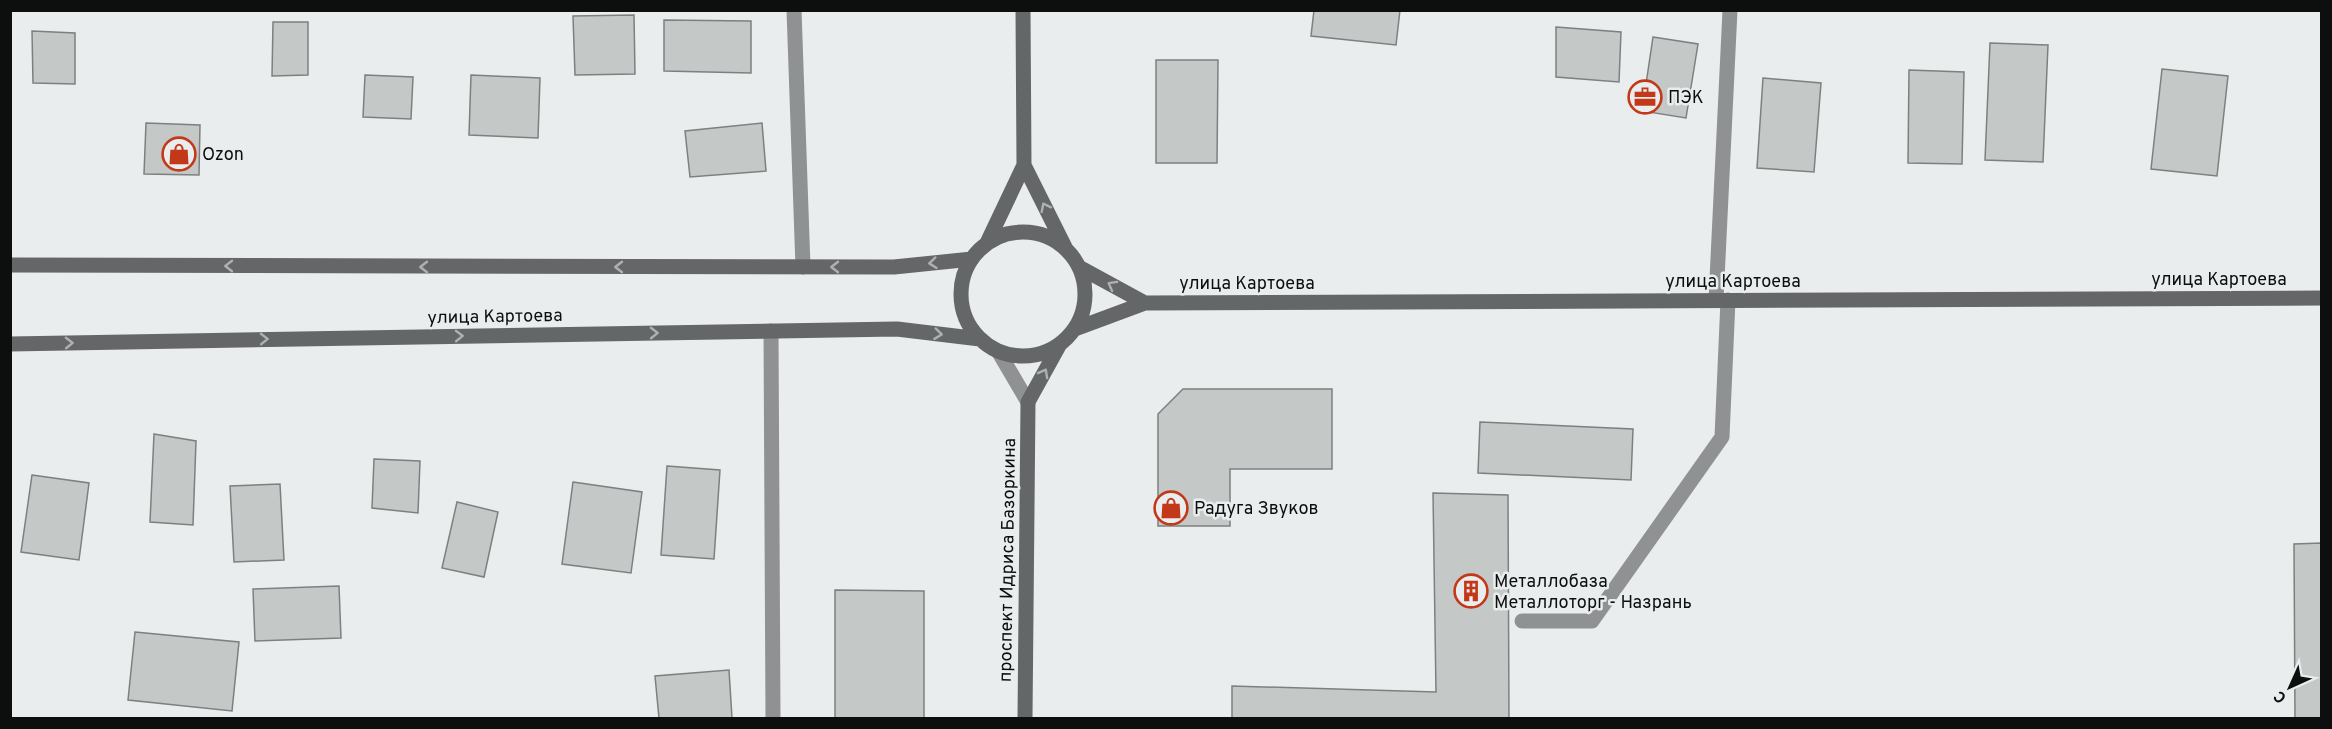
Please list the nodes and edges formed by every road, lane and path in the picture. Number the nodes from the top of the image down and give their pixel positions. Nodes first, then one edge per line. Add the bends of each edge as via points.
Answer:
1 (794, 10) edge
2 (1023, 10) edge
3 (1730, 10) edge
4 (1024, 165) junction
5 (987, 243) junction
6 (1066, 249) junction
7 (972, 259) junction
8 (10, 266) edge
9 (802, 267) junction
10 (1080, 267) junction
11 (2322, 298) edge
12 (1722, 300) junction
13 (1145, 303) junction
14 (1075, 328) junction
15 (771, 331) junction
16 (980, 339) junction
17 (10, 344) edge
18 (1060, 344) junction
19 (998, 351) junction
20 (1028, 402) junction
21 (1522, 621) dead end
22 (773, 718) edge
23 (1025, 718) edge

1 - 9 street
2 - 4 main road
3 - 12 street
4 - 5 main road
6 -> 4 main road
5 - 6 main road via 1006,234 1028,232 1049,237
5 - 7 main road
6 - 10 main road
7 -> 9 main road via 894,267
7 - 16 main road via 963,279 961,300 967,321
9 -> 8 main road
13 -> 10 main road, улица Картоева
10 - 14 main road via 1084,309
11 - 12 main road, улица Картоева
12 - 13 main road, улица Картоева
12 - 21 street via 1722,437 1592,621
13 - 14 main road, улица Картоева
14 - 18 main road
15 -> 16 main road, улица Картоева via 897,329
17 -> 15 main road, улица Картоева
15 - 22 street
16 - 19 main road
18 - 19 main road via 1041,354 1019,356
20 -> 18 main road, проспект Идриса Базоркина
19 - 20 street
20 - 23 main road, проспект Идриса Базоркина

